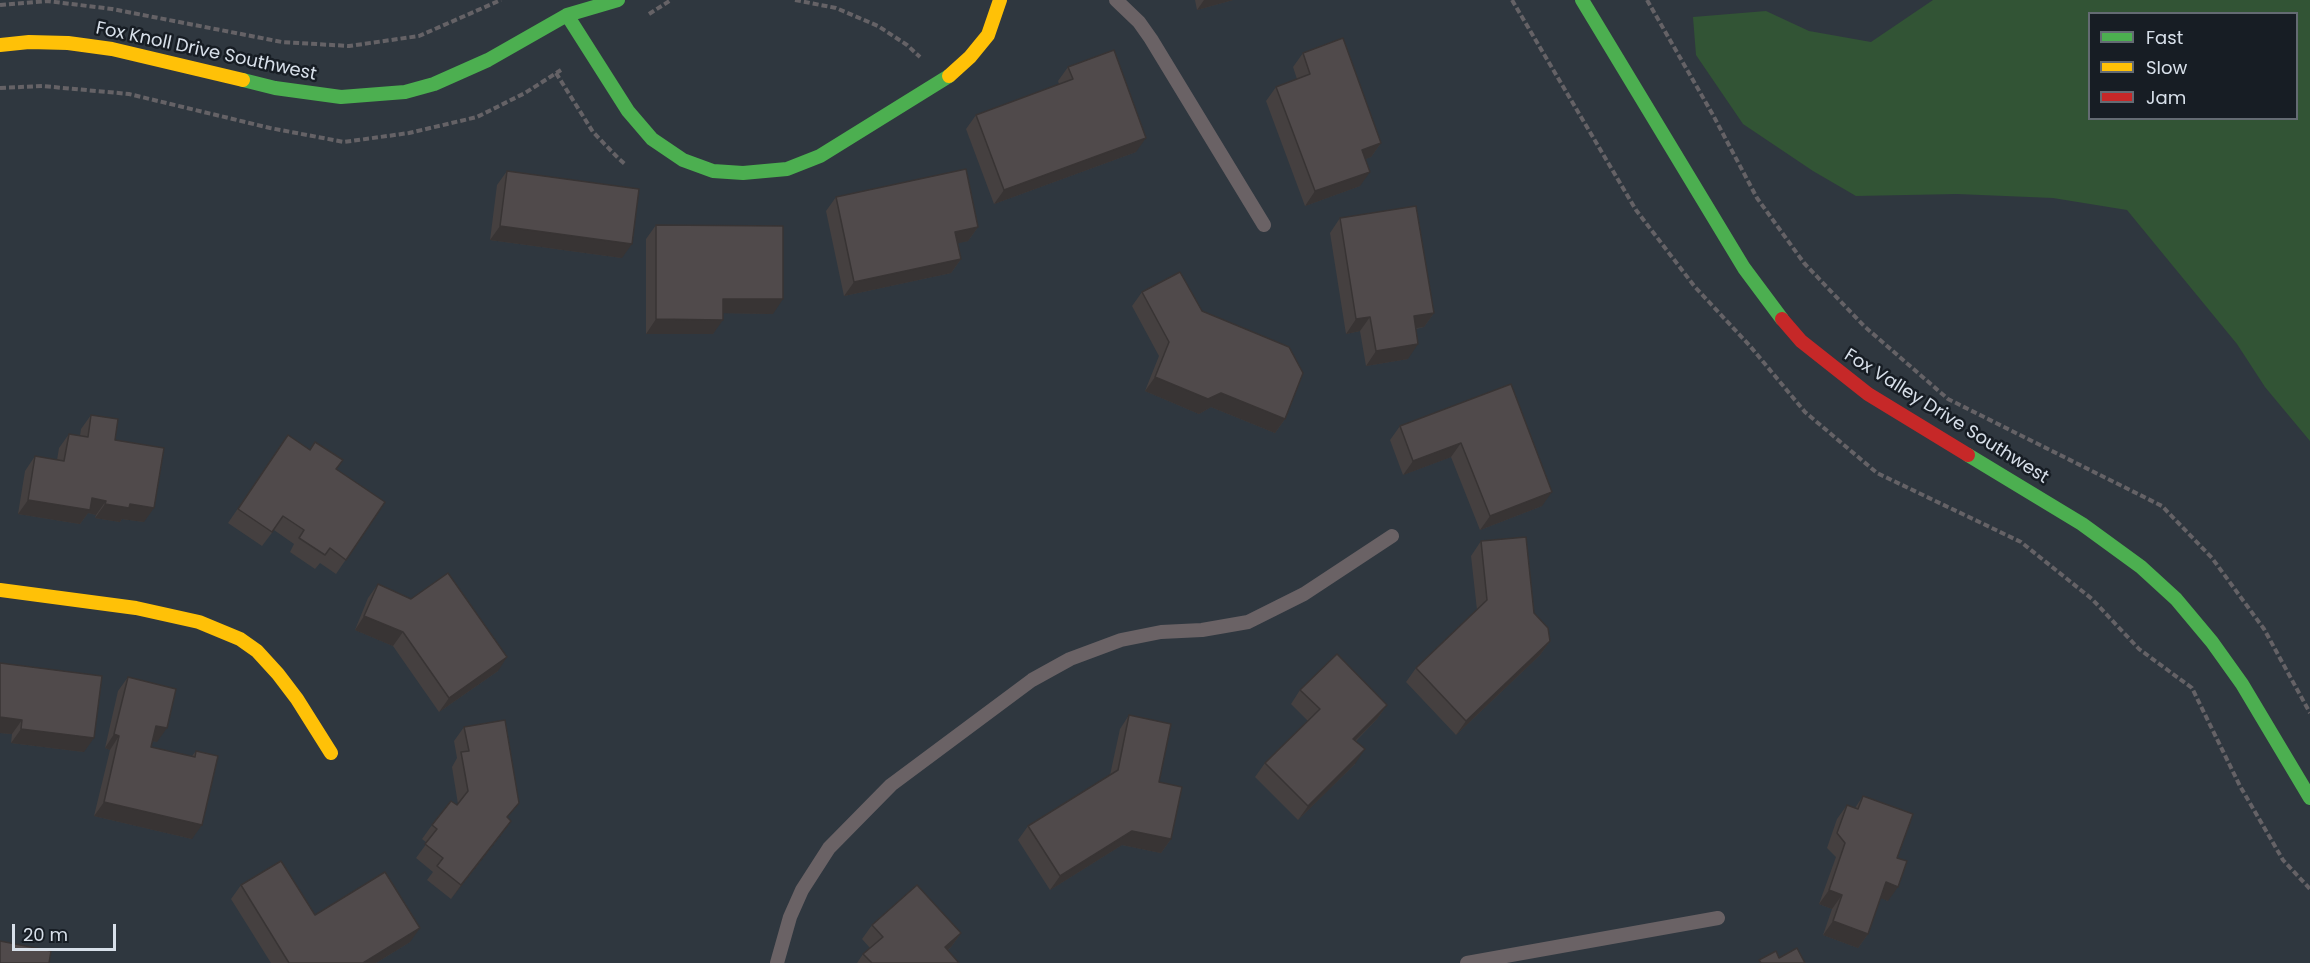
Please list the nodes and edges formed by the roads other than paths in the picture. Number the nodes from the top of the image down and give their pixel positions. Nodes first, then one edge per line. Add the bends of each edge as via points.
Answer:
1 (578, 0) edge
2 (618, 0) edge
3 (1000, 0) edge
4 (1116, 0) edge
5 (1582, 0) edge
6 (567, 15) junction
7 (0, 45) edge
8 (1264, 225) dead end
9 (1392, 536) dead end
10 (0, 590) edge
11 (331, 753) dead end
12 (2310, 798) edge
13 (1718, 918) dead end
14 (777, 963) edge
15 (1467, 963) edge

1 - 6 street, Fox Knoll Drive Southwest
2 - 6 street, Fox Knoll Drive Southwest
3 - 6 street via 988,35 944,81 820,156 787,169 743,174 713,171 683,160 652,138 628,111
4 - 8 lane via 1151,39
5 - 12 street, Fox Valley Drive Southwest via 1743,268 1801,341 1868,394 2082,524 2141,567 2176,599 2212,642 2242,684
6 - 7 street, Fox Knoll Drive Southwest via 488,60 434,84 370,96 341,97 275,88 112,49 68,43
9 - 14 lane via 1305,594 1248,622 1121,640 1070,659 1032,680 891,785 830,848 802,890
10 - 11 street via 146,610 199,622 240,639 278,674
13 - 15 lane

